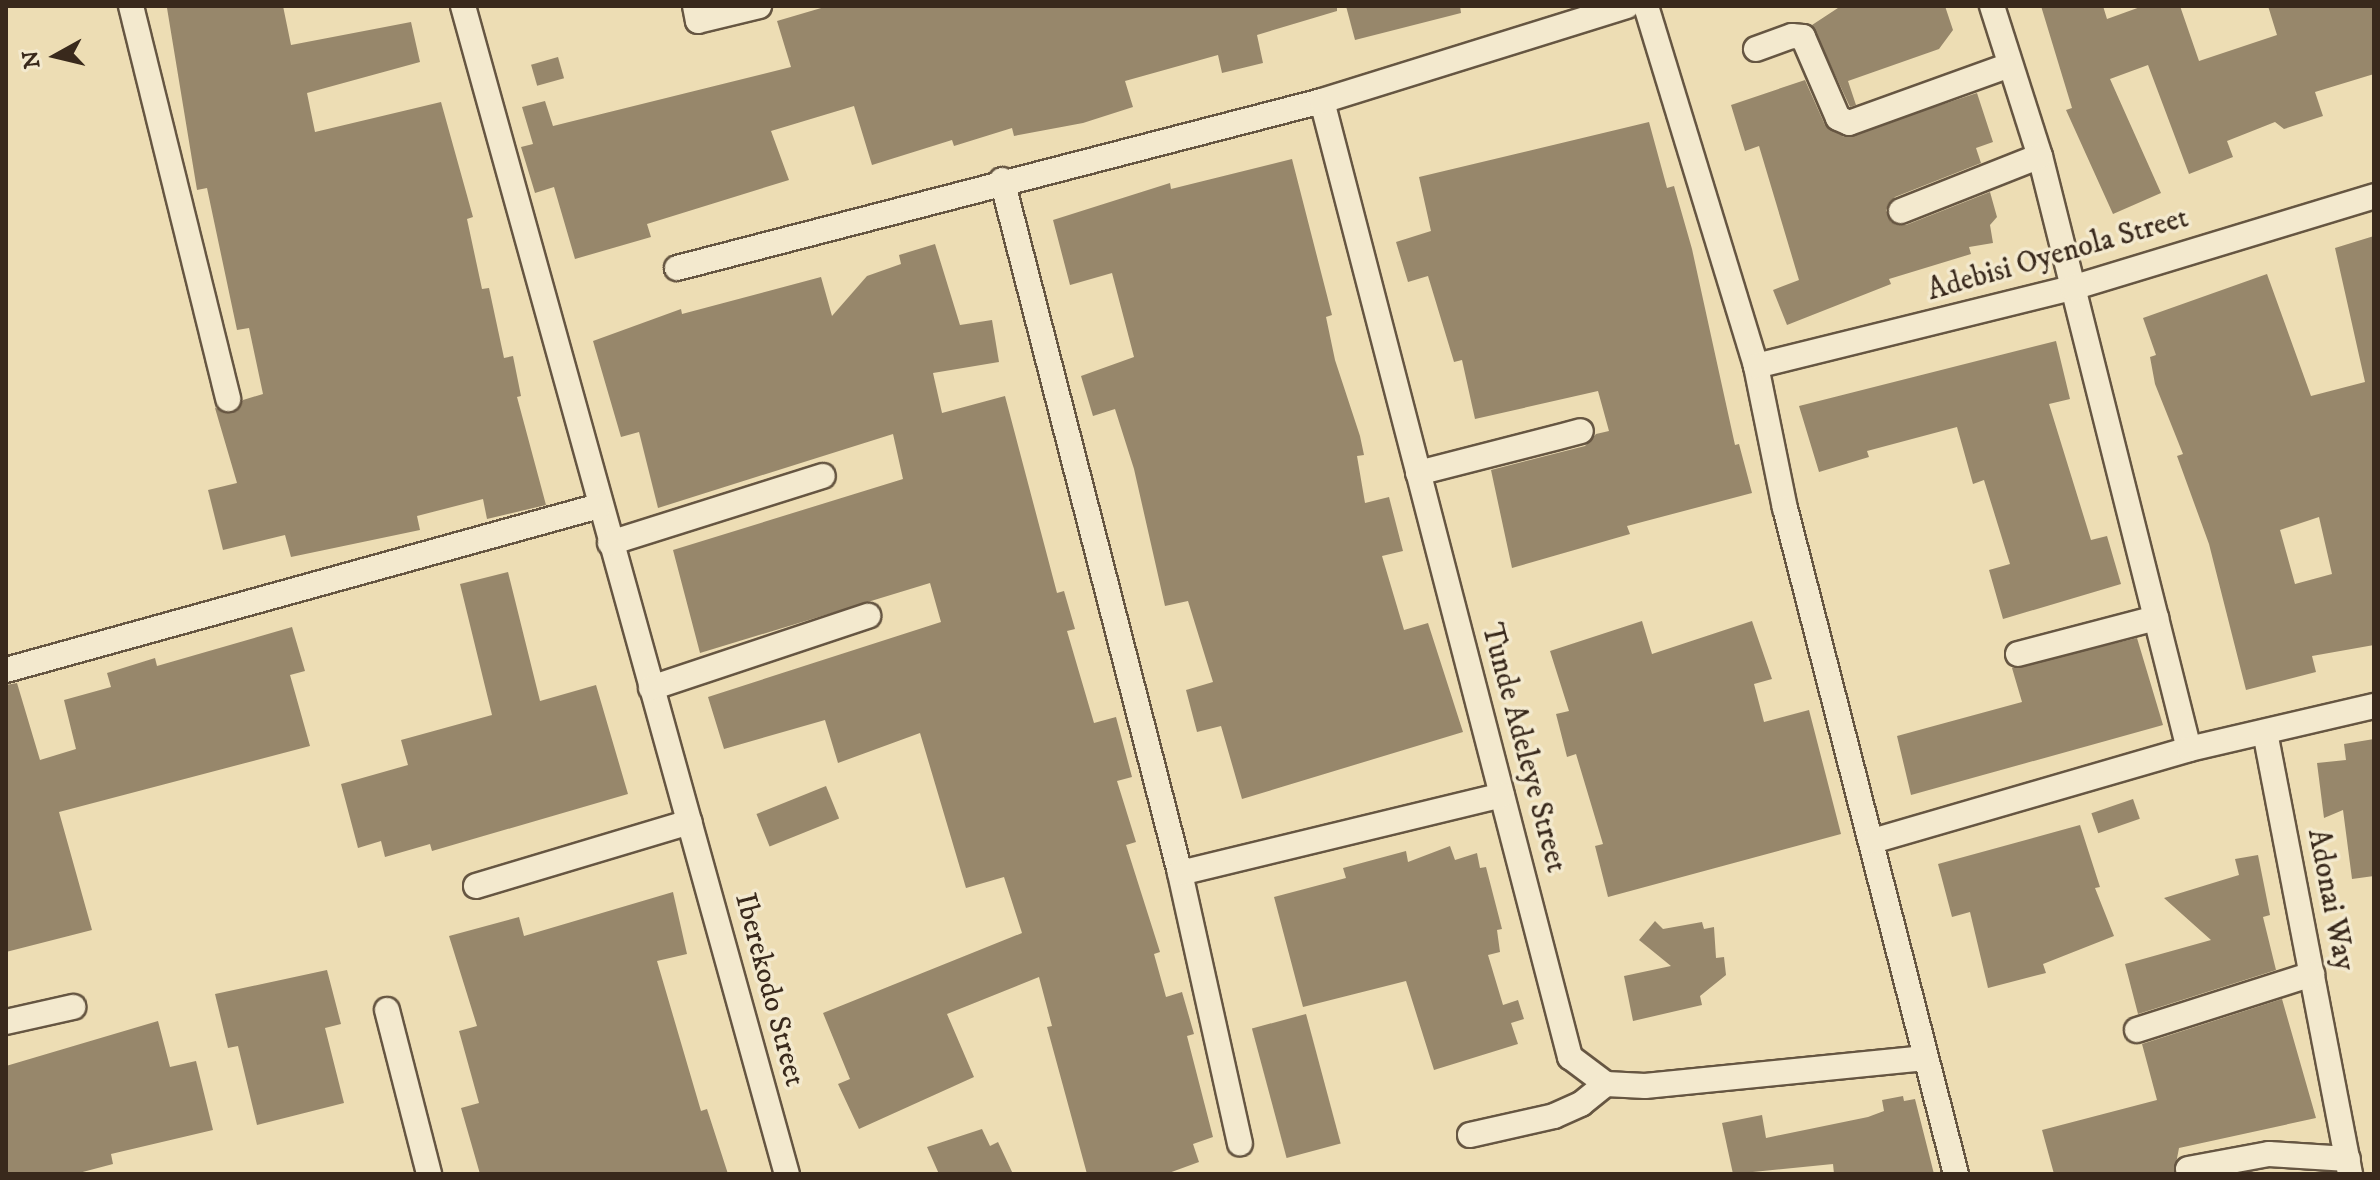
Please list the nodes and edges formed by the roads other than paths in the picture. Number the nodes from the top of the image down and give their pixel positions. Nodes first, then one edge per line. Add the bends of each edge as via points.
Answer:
1 (131, 6) edge
2 (463, 6) edge
3 (695, 6) edge
4 (759, 6) edge
5 (1627, 6) edge
6 (1646, 6) edge
7 (1992, 6) edge
8 (1756, 49) dead end
9 (2010, 65) junction
10 (1322, 101) junction
11 (2040, 156) junction
12 (1002, 180) junction
13 (2374, 196) edge
14 (1901, 211) dead end
15 (677, 268) dead end
16 (2072, 288) junction
17 (1756, 366) junction
18 (228, 399) dead end
19 (1581, 431) dead end
20 (1418, 473) junction
21 (823, 476) dead end
22 (599, 506) junction
23 (610, 543) junction
24 (868, 616) dead end
25 (2156, 618) junction
26 (2018, 654) dead end
27 (6, 670) edge
28 (651, 688) junction
29 (2374, 706) edge
30 (2265, 732) junction
31 (2189, 749) junction
32 (1502, 795) junction
33 (690, 822) junction
34 (1873, 841) junction
35 (1180, 873) junction
36 (476, 886) dead end
37 (2312, 974) junction
38 (73, 1007) dead end
39 (387, 1010) dead end
40 (6, 1022) edge
41 (2137, 1030) dead end
42 (1926, 1058) junction
43 (1606, 1084) junction
44 (1470, 1135) dead end
45 (1240, 1143) dead end
46 (2349, 1167) edge
47 (2188, 1169) dead end
48 (429, 1174) edge
49 (787, 1174) edge
50 (1956, 1174) edge

1 - 18 street
2 - 22 street, Iberekodo Street
3 - 4 street via 698,21
5 - 10 street
6 - 17 street
7 - 9 street
8 - 9 street via 1803,37 1838,118 1849,123
9 - 11 street
10 - 12 street
10 - 20 street, Tunde Adeleye Street
11 - 14 street
11 - 16 street
12 - 15 street
12 - 35 street
13 - 16 street, Adebisi Oyenola Street
16 - 17 street, Adebisi Oyenola Street
16 - 25 street
17 - 34 street via 1785,508
19 - 20 street
20 - 32 street, Tunde Adeleye Street
21 - 23 street
22 - 23 street, Iberekodo Street
22 - 27 street
23 - 28 street, Iberekodo Street
24 - 28 street
25 - 26 street
25 - 31 street
28 - 33 street, Iberekodo Street
29 - 30 street
30 - 31 street
30 - 37 street, Adonai Way
31 - 34 street
32 - 35 street
32 - 43 street, Tunde Adeleye Street via 1570,1057
33 - 36 street
33 - 49 street, Iberekodo Street
34 - 42 street
35 - 45 street
37 - 41 street
37 - 46 street, Adonai Way
38 - 40 street
39 - 48 street
42 - 43 street via 1645,1086
42 - 50 street
43 - 44 street via 1554,1116
46 - 47 street via 2269,1154

